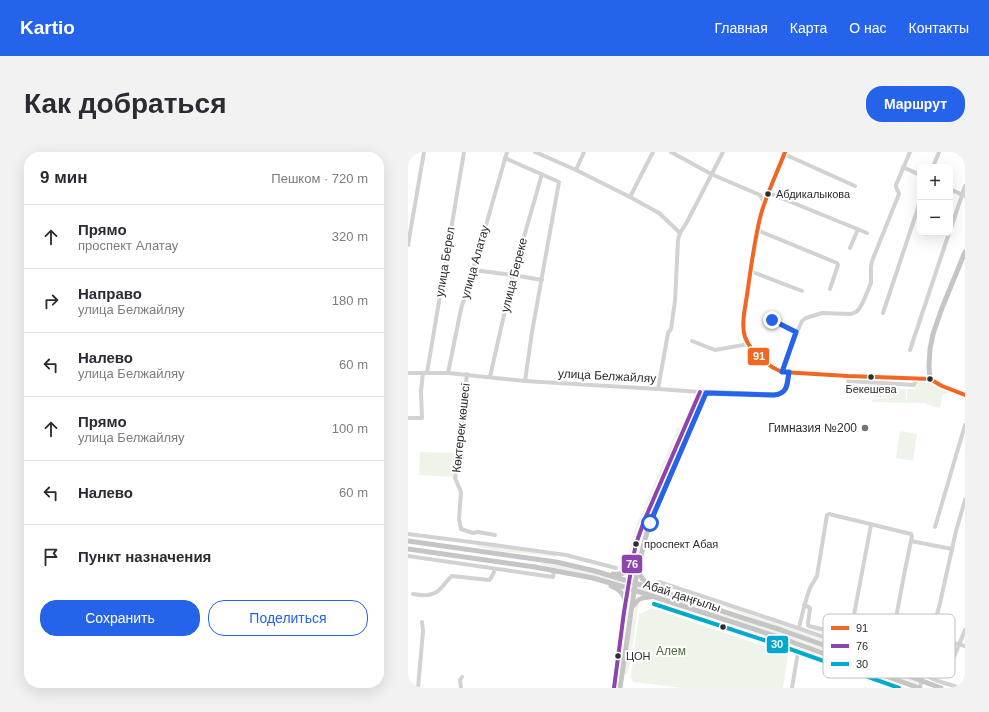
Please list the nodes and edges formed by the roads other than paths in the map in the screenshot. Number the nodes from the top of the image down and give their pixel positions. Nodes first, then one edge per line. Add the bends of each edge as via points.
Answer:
1 (424, 152) edge
2 (464, 152) edge
3 (507, 152) edge
4 (535, 152) edge
5 (584, 152) edge
6 (653, 152) edge
7 (671, 152) edge
8 (723, 152) edge
9 (910, 152) edge
10 (939, 152) edge
11 (785, 153) edge
12 (505, 158) junction
13 (934, 164) edge
14 (903, 167) junction
15 (576, 170) junction
16 (542, 174) junction
17 (711, 174) junction
18 (917, 174) edge
19 (855, 186) dead end
20 (965, 186) edge
21 (953, 190) edge
22 (769, 193) junction
23 (964, 195) edge
24 (630, 197) junction
25 (765, 204) junction
26 (917, 211) edge
27 (953, 224) edge
28 (858, 229) junction
29 (757, 230) junction
30 (680, 233) junction
31 (867, 233) dead end
32 (949, 236) edge
33 (408, 245) edge
34 (850, 248) dead end
35 (965, 252) edge
36 (473, 270) junction
37 (750, 271) junction
38 (513, 275) junction
39 (542, 280) junction
40 (830, 290) dead end
41 (802, 291) dead end
42 (883, 313) dead end
43 (772, 320) dead end
44 (796, 332) junction
45 (692, 341) dead end
46 (749, 344) junction
47 (910, 350) dead end
48 (408, 372) edge
49 (782, 372) junction
50 (789, 372) junction
51 (425, 373) junction
52 (448, 373) junction
53 (467, 374) junction
54 (490, 377) junction
55 (918, 378) junction
56 (930, 379) junction
57 (525, 381) junction
58 (848, 381) dead end
59 (658, 389) junction
60 (700, 392) junction
61 (706, 393) junction
62 (965, 395) edge
63 (408, 418) edge
64 (965, 425) edge
65 (676, 446) junction
66 (682, 448) junction
67 (965, 500) edge
68 (652, 504) junction
69 (658, 506) junction
70 (871, 525) junction
71 (935, 527) dead end
72 (408, 534) edge
73 (495, 536) dead end
74 (408, 541) edge
75 (911, 541) junction
76 (408, 549) edge
77 (952, 549) junction
78 (408, 556) edge
79 (633, 558) junction
80 (536, 559) junction
81 (640, 559) junction
82 (535, 567) junction
83 (616, 568) dead end
84 (554, 570) junction
85 (595, 571) junction
86 (494, 572) dead end
87 (593, 578) junction
88 (630, 581) junction
89 (659, 582) dead end
90 (636, 583) junction
91 (628, 588) junction
92 (634, 590) junction
93 (660, 591) junction
94 (413, 594) dead end
95 (657, 598) junction
96 (723, 603) junction
97 (654, 604) dead end
98 (804, 605) junction
99 (721, 611) junction
100 (624, 612) junction
101 (630, 614) junction
102 (854, 614) edge
103 (897, 614) edge
104 (937, 614) edge
105 (719, 618) junction
106 (422, 622) dead end
107 (717, 625) junction
108 (799, 628) junction
109 (823, 629) edge
110 (965, 630) edge
111 (823, 636) edge
112 (955, 643) edge
113 (960, 644) junction
114 (823, 645) edge
115 (965, 646) edge
116 (798, 652) junction
117 (823, 653) edge
118 (955, 656) edge
119 (823, 661) edge
120 (462, 677) dead end
121 (872, 678) edge
122 (885, 678) edge
123 (894, 678) edge
124 (916, 678) edge
125 (931, 678) edge
126 (922, 680) junction
127 (883, 682) junction
128 (418, 688) edge
129 (460, 688) edge
130 (614, 688) edge
131 (620, 688) edge
132 (792, 688) edge
133 (899, 688) edge
134 (920, 688) edge
135 (941, 688) edge
136 (960, 688) edge

1 - 33 street
2 - 51 street, улица Берел
3 - 12 street, улица Алатау
4 - 15 street
5 - 15 street
6 - 24 street
7 - 17 street
8 - 17 street
9 - 14 street
10 - 13 street
11 - 19 street
11 - 22 main road
12 - 16 street
12 - 36 street, улица Алатау
14 - 18 street
14 - 44 street via 896,185 899,194 872,261 871,283 863,302 856,312 851,314 822,312 806,318
15 - 24 street
16 - 38 street, улица Береке
16 - 39 street via 559,182
17 - 25 street via 760,195
17 - 30 street
20 - 23 street
21 - 23 street
22 - 25 main road
22 - 28 street
23 - 27 street
24 - 30 street via 659,213
25 - 29 main road
26 - 42 street
28 - 31 street
28 - 34 street
29 - 37 main road
29 - 40 street via 836,262 838,264
30 - 59 street via 675,301
32 - 47 street
35 - 56 main road via 933,334
36 - 38 street
36 - 52 street, улица Алатау via 461,309
37 - 41 street
37 - 46 main road via 744,316 745,337
38 - 39 street
38 - 54 street, улица Береке
39 - 57 street
43 - 44 street
44 - 49 street
45 - 46 street via 715,350
46 - 49 main road via 760,358
48 - 51 street, улица Белжайляу
49 - 50 main road
50 - 55 main road
50 - 61 main road, улица Белжайляу via 786,388 780,395
51 - 52 street, улица Белжайляу
51 - 63 street, улица Берел via 421,391 422,418
52 - 53 street, улица Белжайляу
53 - 54 street, улица Белжайляу
53 - 73 street, Көктерек көшесі via 455,478 460,492 459,519 461,529
54 - 57 street, улица Белжайляу
55 - 56 main road
55 - 58 street via 914,384
56 - 62 main road
57 - 59 street, улица Белжайляу
59 - 60 street, улица Белжайляу
60 - 61 main road, улица Белжайляу
60 - 65 main road
61 - 66 main road
64 - 71 street
65 - 66 main road
65 - 68 main road
66 - 69 main road
67 - 77 street
68 - 69 main road
68 - 79 main road
69 - 81 main road via 645,538
70 - 75 street via 911,534
70 - 98 street via 827,515 817,576
70 - 102 street
72 - 83 street via 566,555
74 - 80 main road
75 - 77 street
75 - 103 street
76 - 82 main road, Абай даңғылы
77 - 104 street
78 - 84 street via 553,577
79 - 85 main road via 628,570 623,574
79 - 88 main road
80 - 82 main road
80 - 85 main road
81 - 90 main road
81 - 93 main road via 641,578
82 - 84 main road, Абай даңғылы
84 - 87 main road, Абай даңғылы
85 - 88 main road
86 - 94 street via 489,580 452,576 437,592 424,596
87 - 91 main road, Абай даңғылы
87 - 100 main road via 619,590 624,597
88 - 90 main road
88 - 91 main road
89 - 96 street
90 - 92 main road
90 - 93 main road
91 - 92 main road, Абай даңғылы
91 - 100 main road
92 - 95 main road, Абай даңғылы
92 - 101 main road
93 - 99 main road
95 - 101 main road via 639,599
95 - 105 main road, Абай даңғылы
96 - 99 street
96 - 108 street
97 - 107 street
98 - 108 street
98 - 109 street via 811,610 808,625
99 - 114 main road
100 - 130 main road
101 - 131 main road
105 - 107 street
105 - 117 main road, Абай даңғылы
106 - 128 street
107 - 116 street
108 - 111 street
110 - 113 street
112 - 113 street
113 - 115 street
113 - 118 street
116 - 119 street
116 - 132 street
120 - 129 street
121 - 127 street
122 - 127 street
123 - 134 main road, Абай даңғылы
124 - 126 main road
125 - 136 street
126 - 134 street
126 - 135 main road
127 - 133 street

